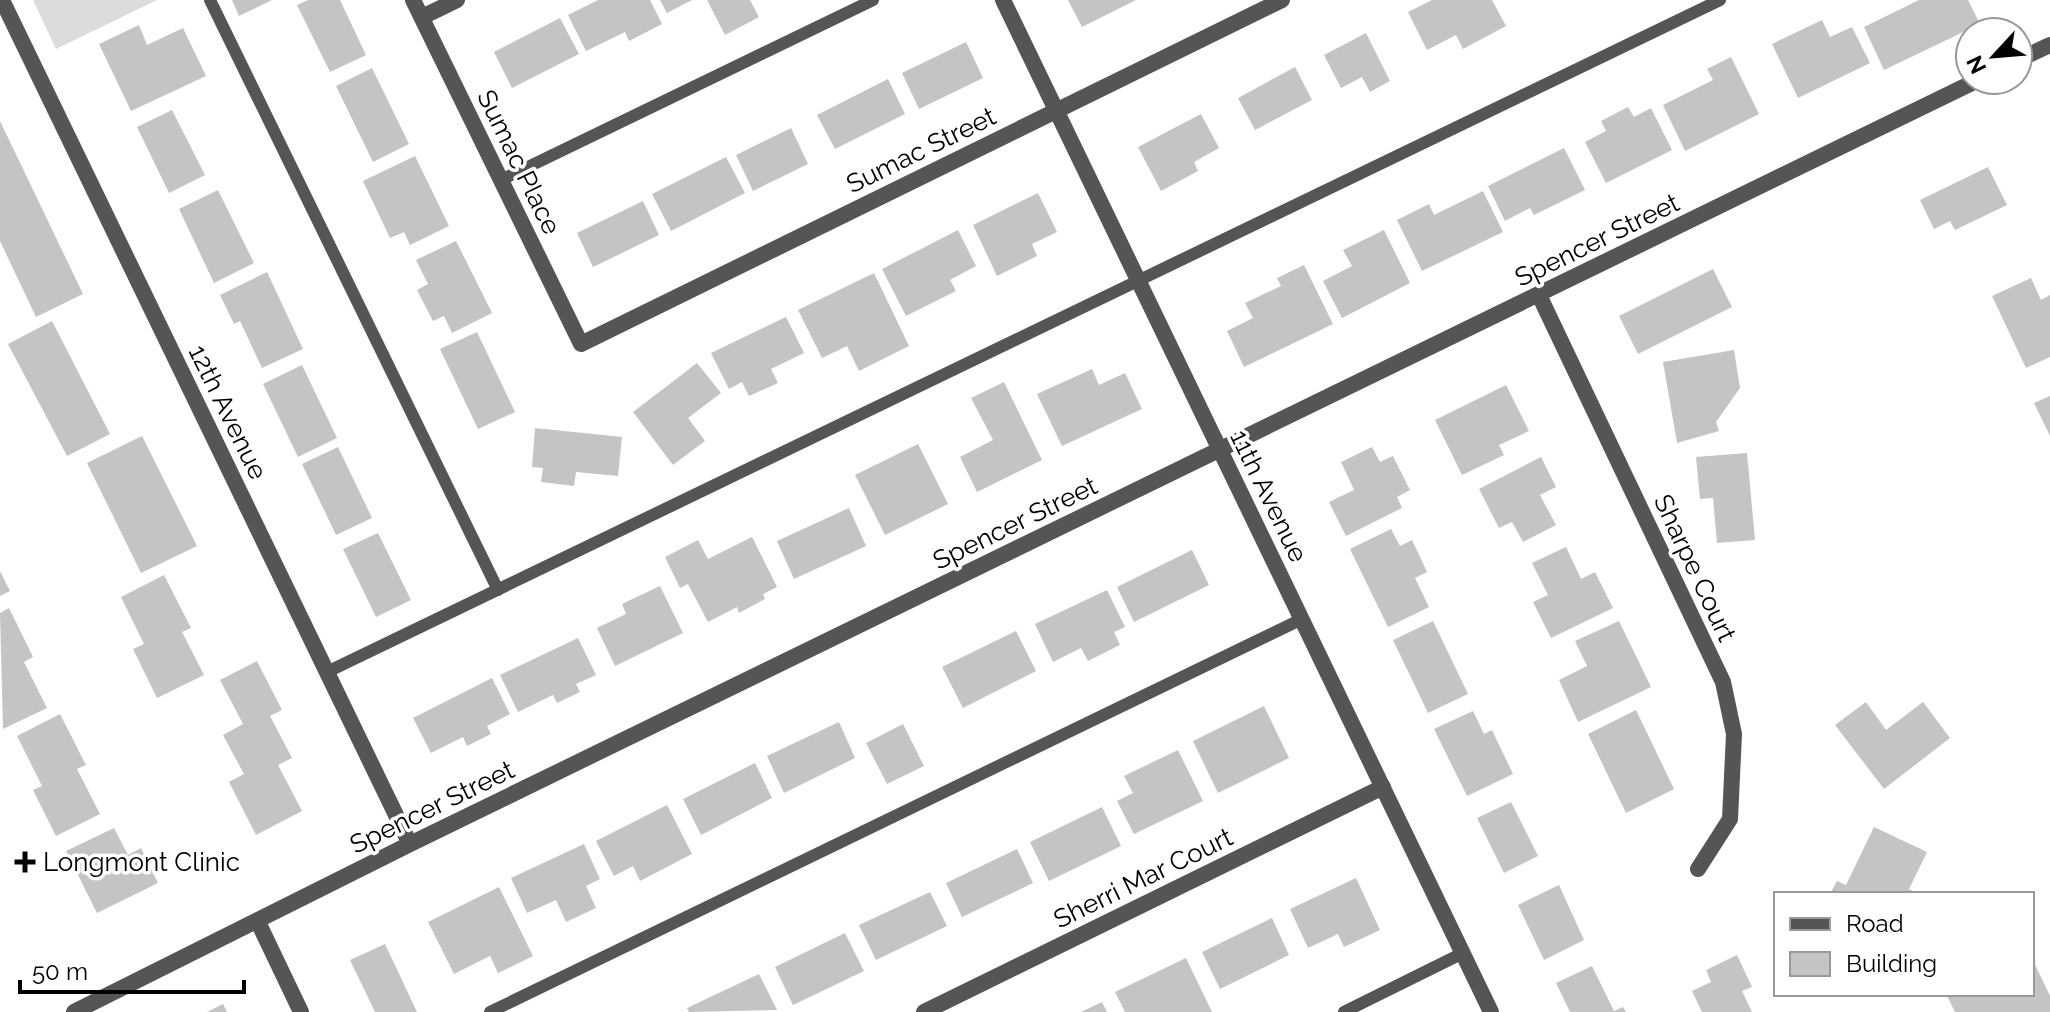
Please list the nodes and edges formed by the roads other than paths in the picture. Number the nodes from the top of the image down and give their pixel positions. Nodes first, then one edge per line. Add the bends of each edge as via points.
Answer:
1 (2, 0) edge
2 (210, 0) edge
3 (413, 0) edge
4 (457, 0) edge
5 (873, 0) edge
6 (1003, 0) edge
7 (1282, 0) edge
8 (1720, 0) edge
9 (422, 17) junction
10 (7, 27) edge
11 (1954, 92) edge
12 (1057, 111) junction
13 (501, 180) junction
14 (1138, 280) junction
15 (1539, 295) junction
16 (581, 344) joint
17 (1220, 450) junction
18 (498, 590) junction
19 (1302, 619) junction
20 (327, 672) junction
21 (1383, 787) junction
22 (410, 844) junction
23 (1698, 869) dead end
24 (258, 922) junction
25 (1463, 953) junction
26 (93, 1008) edge
27 (74, 1012) edge
28 (301, 1012) edge
29 (490, 1012) edge
30 (924, 1012) edge
31 (1344, 1012) edge
32 (1491, 1012) edge

1 - 10 street, 12th Avenue
2 - 18 lane
3 - 9 street, Sumac Place
4 - 9 street
5 - 13 lane
6 - 12 street, 11th Avenue
7 - 12 street, Sumac Street
8 - 14 lane
9 - 13 street, Sumac Place
10 - 20 street, 12th Avenue
11 - 15 street, Spencer Street
12 - 14 street, 11th Avenue
12 - 16 street, Sumac Street
13 - 16 street, Sumac Place
14 - 17 street, 11th Avenue
14 - 18 lane
15 - 17 street, Spencer Street
15 - 23 street, Sharpe Court via 1723,682 1734,734 1730,819
17 - 19 street, 11th Avenue
17 - 22 street, Spencer Street
18 - 20 lane
19 - 21 street, 11th Avenue
19 - 29 lane
20 - 22 street, 12th Avenue
21 - 25 street, 11th Avenue
21 - 30 street, Sherri Mar Court
22 - 24 street, Spencer Street
24 - 26 street, Spencer Street
24 - 28 street
25 - 31 lane
25 - 32 street, 11th Avenue
26 - 27 street, Spencer Street

